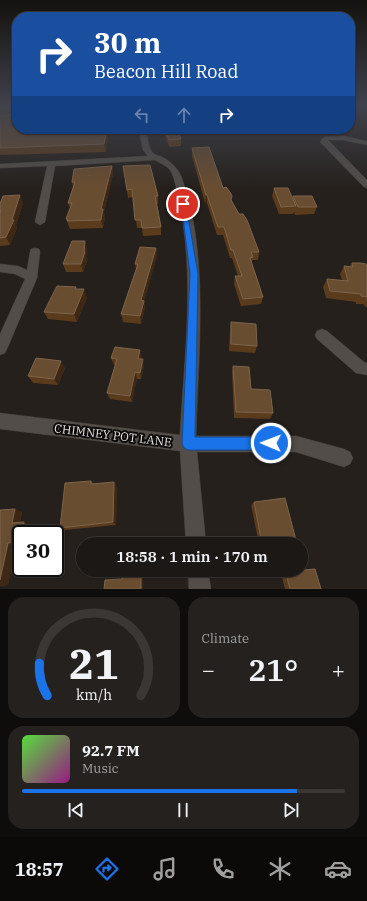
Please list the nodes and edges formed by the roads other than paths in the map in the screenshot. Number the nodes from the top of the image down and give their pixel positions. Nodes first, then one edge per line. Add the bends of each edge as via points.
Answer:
1 (143, 134) edge
2 (367, 143) edge
3 (158, 158) junction
4 (52, 163) junction
5 (0, 166) edge
6 (367, 185) edge
7 (40, 222) dead end
8 (35, 252) dead end
9 (0, 268) edge
10 (31, 278) junction
11 (322, 335) dead end
12 (0, 349) edge
13 (367, 369) edge
14 (0, 421) edge
15 (188, 444) junction
16 (344, 458) dead end
17 (195, 537) edge
18 (199, 577) edge
19 (200, 589) edge

1 - 3 street via 151,156
2 - 6 street via 338,137 326,138 324,142
3 - 4 street
3 - 15 street via 168,164 176,175 186,218 194,274
4 - 5 street
4 - 7 street
8 - 10 street
9 - 10 street via 18,270
10 - 12 street
11 - 13 street via 361,368
14 - 15 street, CHIMNEY POT LANE
15 - 16 street, CHIMNEY POT LANE via 296,444
15 - 17 street
18 - 19 street

